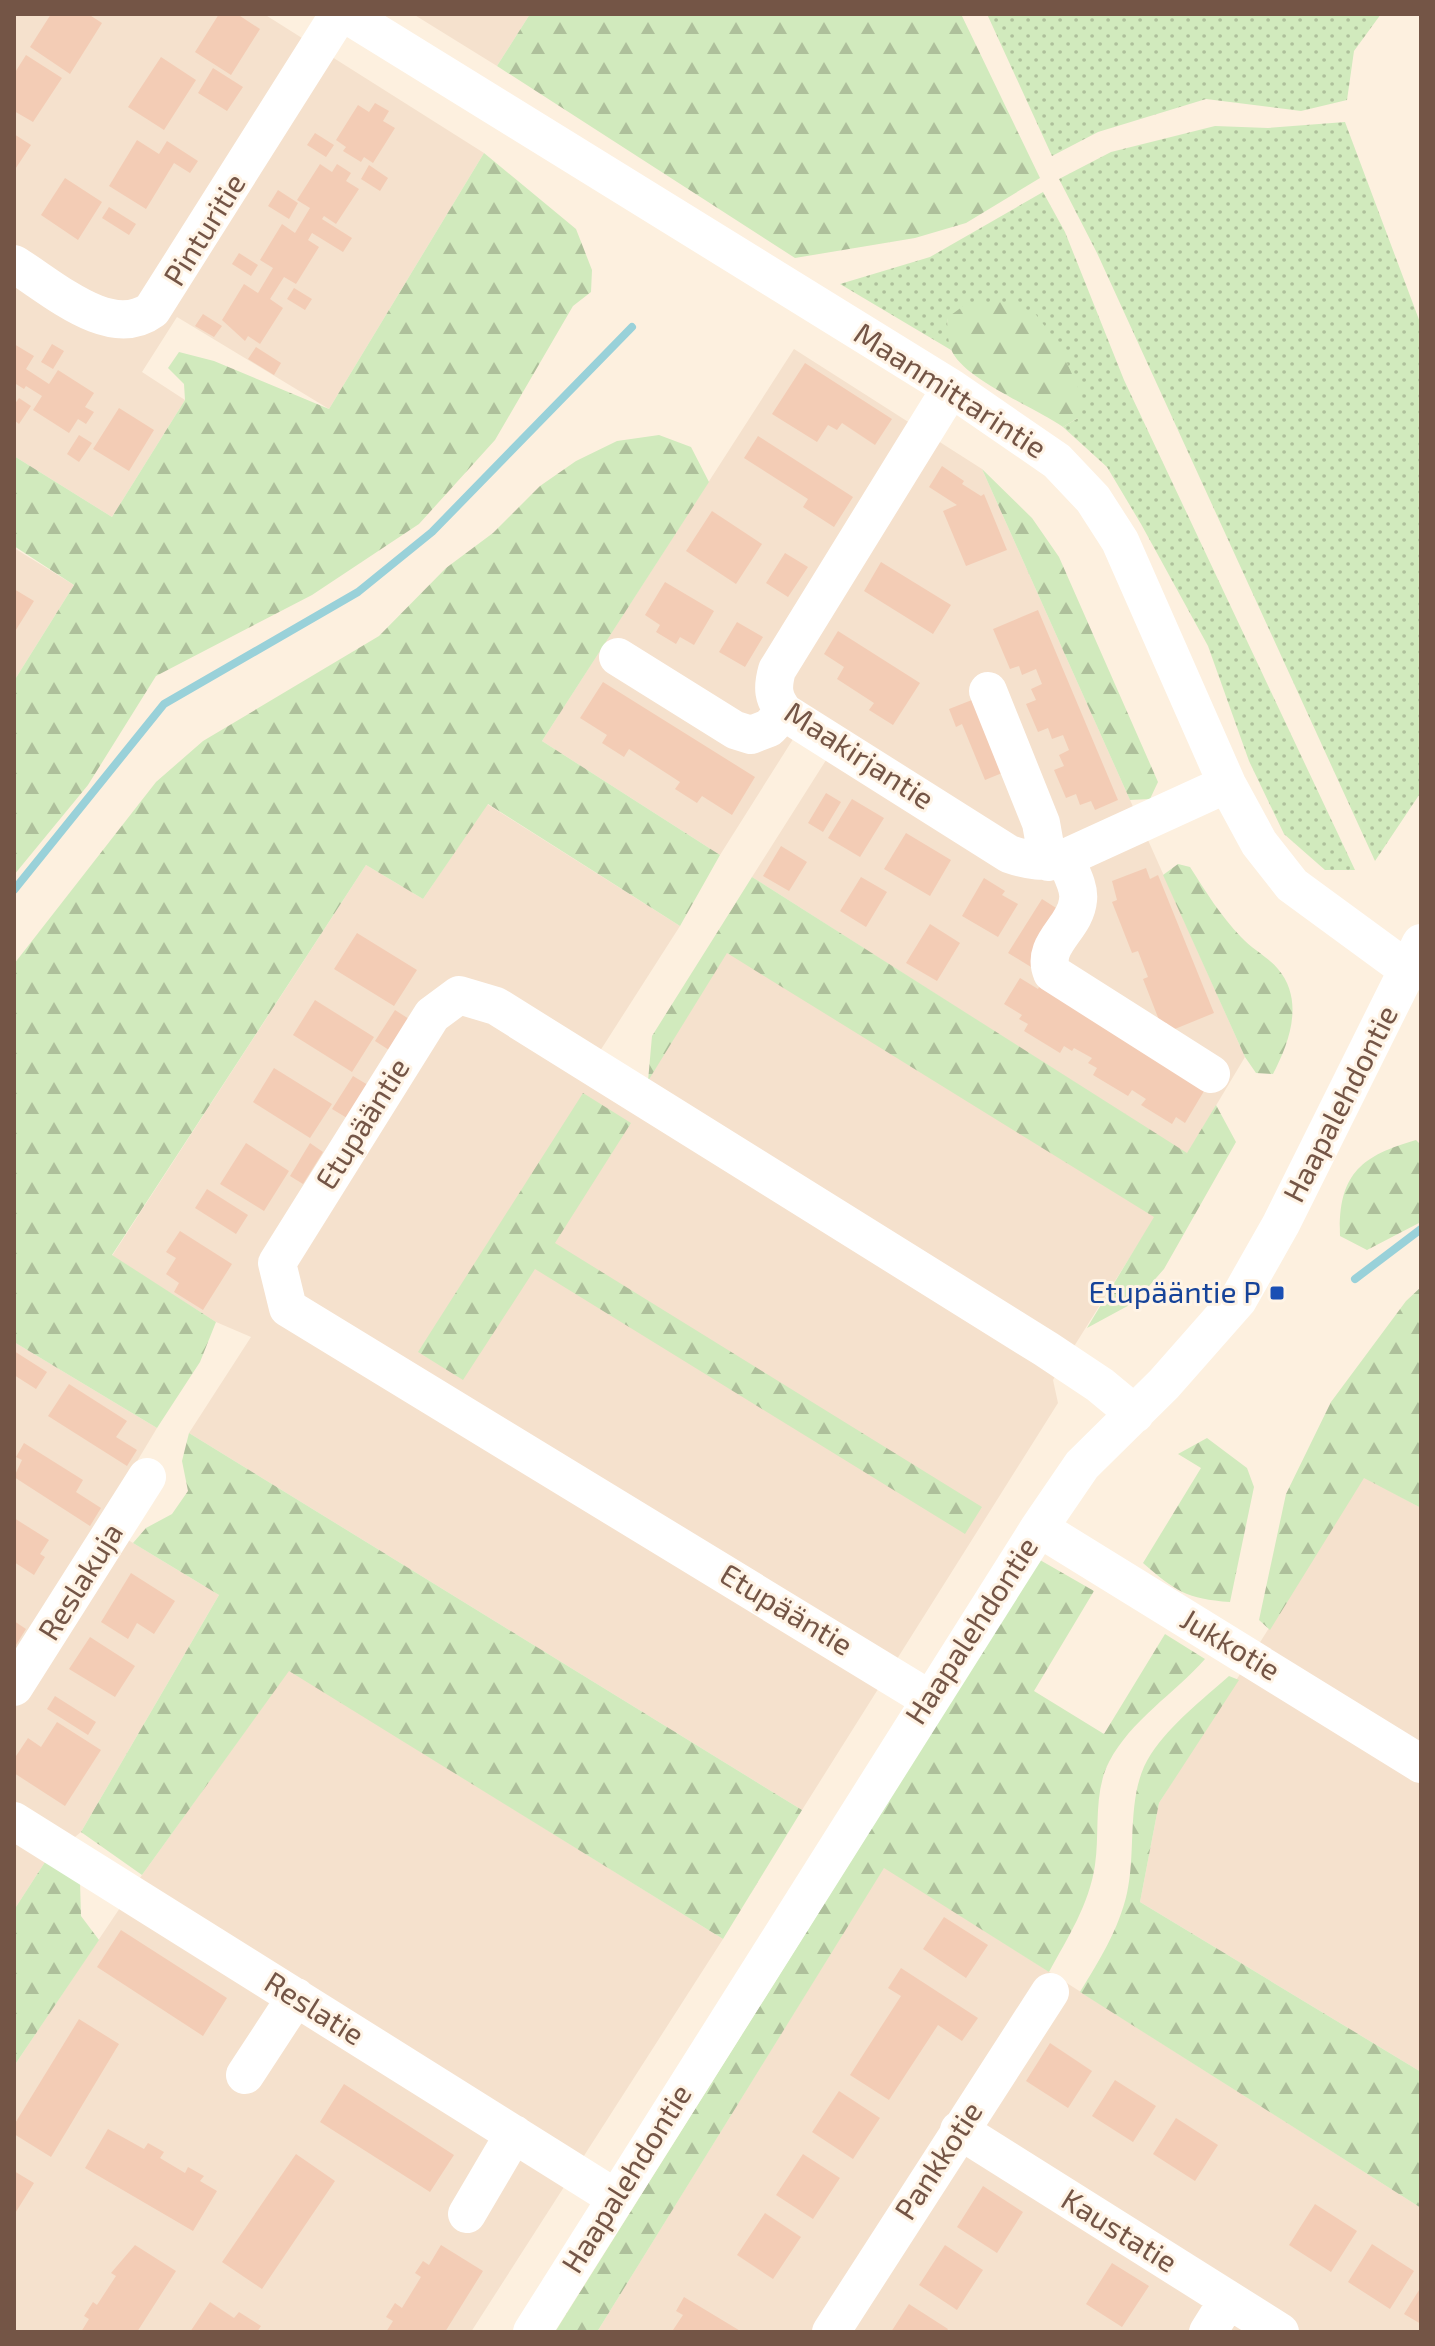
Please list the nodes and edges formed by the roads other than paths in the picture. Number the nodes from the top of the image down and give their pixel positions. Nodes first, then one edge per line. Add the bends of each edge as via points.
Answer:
1 (339, 14) edge
2 (346, 14) edge
3 (14, 264) edge
4 (951, 388) junction
5 (618, 657) dead end
6 (988, 691) dead end
7 (784, 712) junction
8 (1227, 784) junction
9 (1056, 860) junction
10 (1414, 956) edge
11 (1211, 1074) dead end
12 (1135, 1414) junction
13 (147, 1477) dead end
14 (1039, 1528) junction
15 (14, 1687) edge
16 (929, 1699) junction
17 (1421, 1764) edge
18 (14, 1821) edge
19 (1050, 1992) dead end
20 (296, 1997) junction
21 (245, 2075) dead end
22 (959, 2130) junction
23 (514, 2134) junction
24 (614, 2197) junction
25 (467, 2214) dead end
26 (1228, 2300) junction
27 (532, 2332) edge
28 (831, 2332) edge
29 (1208, 2332) edge
30 (1280, 2332) edge

1 - 3 street, Pinturitie via 152,310 132,320 108,320
2 - 4 street, Maanmittarintie
4 - 7 street, Maakirjantie via 777,670 775,700
4 - 8 street, Maanmittarintie via 1057,461 1093,499 1120,541
5 - 7 street via 743,733 769,728
6 - 9 street
7 - 9 street, Maakirjantie via 1009,854 1027,861
8 - 9 street
8 - 10 street, Maanmittarintie via 1259,843 1292,885
9 - 11 street via 1079,896 1077,910 1051,951 1052,973
10 - 12 street, Haapalehdontie via 1238,1300
12 - 14 street, Haapalehdontie via 1082,1465
12 - 16 street, Etupääntie via 1046,1349 496,1006 459,995 432,1015 277,1263 288,1308
13 - 15 street, Reslakuja
14 - 16 street, Haapalehdontie
14 - 17 street, Jukkotie
16 - 24 street, Haapalehdontie
18 - 20 street, Reslatie
19 - 22 street, Pankkotie
20 - 21 street
20 - 23 street, Reslatie
22 - 26 street, Kaustatie
22 - 28 street, Pankkotie
23 - 24 street, Reslatie
23 - 25 street
24 - 27 street, Haapalehdontie
26 - 29 street
26 - 30 street, Kaustatie

